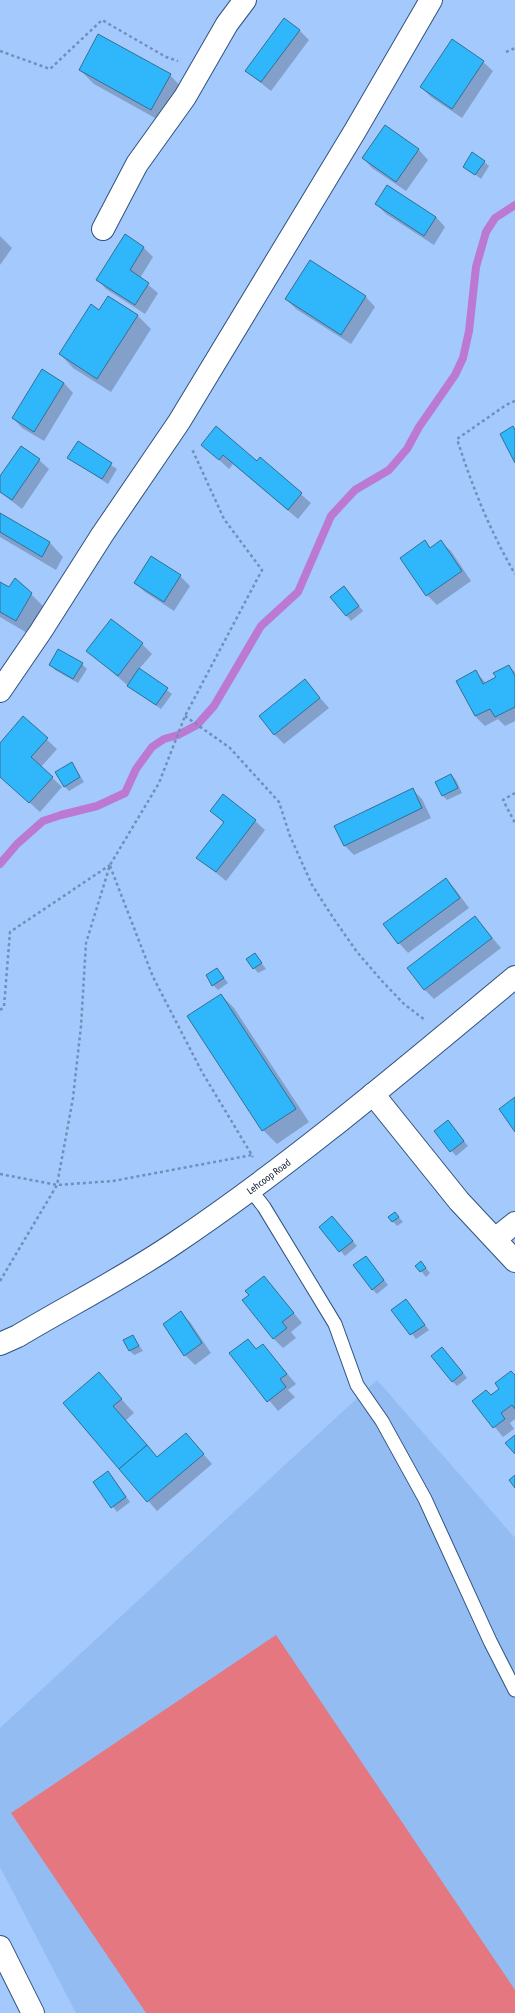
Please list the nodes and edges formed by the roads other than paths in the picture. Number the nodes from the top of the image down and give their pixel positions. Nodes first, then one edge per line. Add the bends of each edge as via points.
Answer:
1 (245, 0) edge
2 (430, 0) edge
3 (103, 229) dead end
4 (0, 691) edge
5 (515, 977) edge
6 (373, 1094) junction
7 (250, 1189) junction
8 (515, 1223) edge
9 (495, 1239) junction
10 (515, 1261) edge
11 (0, 1344) edge
12 (515, 1690) edge
13 (0, 1947) edge
14 (33, 2013) edge

1 - 3 street via 227,24 185,97 137,164
2 - 4 street via 355,131 179,422
5 - 6 street, Lehcoop Road
6 - 7 street, Lehcoop Road
6 - 9 street via 458,1200
7 - 11 street, Lehcoop Road via 173,1244 18,1336
7 - 12 lane via 264,1207 335,1324 357,1385 382,1422 425,1499
8 - 9 street
9 - 10 street
13 - 14 street

